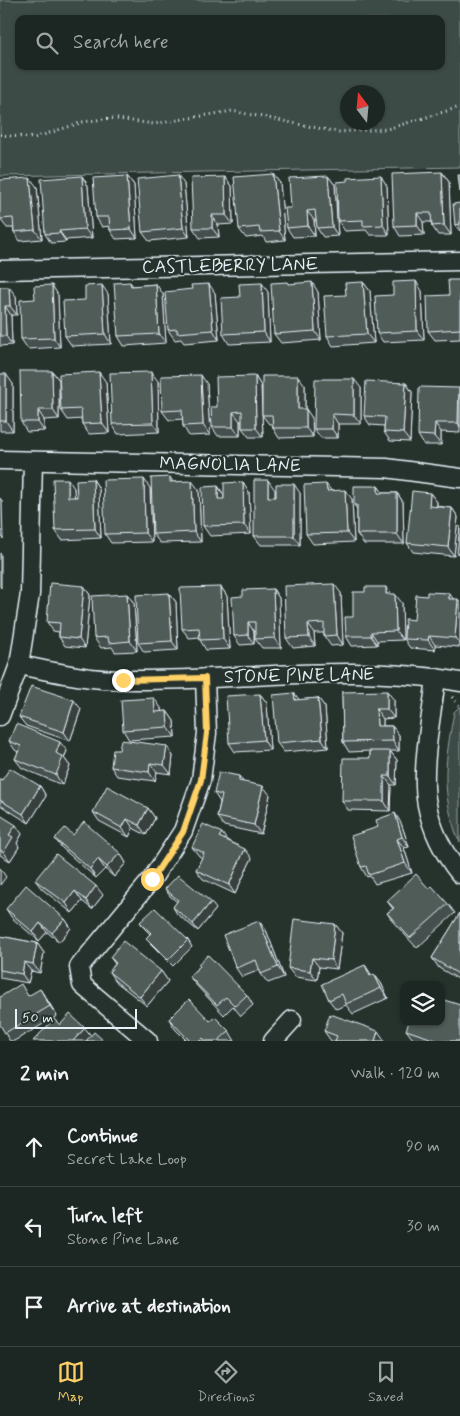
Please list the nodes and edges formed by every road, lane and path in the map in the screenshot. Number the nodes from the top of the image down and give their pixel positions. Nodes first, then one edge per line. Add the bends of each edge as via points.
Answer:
1 (460, 107) edge
2 (0, 135) edge
3 (460, 261) edge
4 (0, 270) edge
5 (0, 460) edge
6 (34, 461) junction
7 (460, 478) edge
8 (19, 665) junction
9 (205, 678) junction
10 (436, 678) junction
11 (460, 682) edge
12 (0, 716) edge
13 (460, 874) edge
14 (292, 1020) dead end
15 (148, 1041) edge
16 (273, 1041) edge

1 - 2 path via 387,129 338,132 232,112 154,124 110,118 83,122 34,138
3 - 4 street, CASTLEBERRY LANE
5 - 6 street, MAGNOLIA LANE
6 - 7 street, MAGNOLIA LANE via 386,468
6 - 8 street via 30,594
8 - 9 street, STONE PINE LANE via 77,676 123,680
8 - 12 street
9 - 10 street, STONE PINE LANE via 350,673
9 - 15 street via 207,733 201,780 183,832 152,879 79,967 82,985
10 - 11 street, STONE PINE LANE
10 - 13 street via 425,781 427,805 435,832 448,859
14 - 16 street

